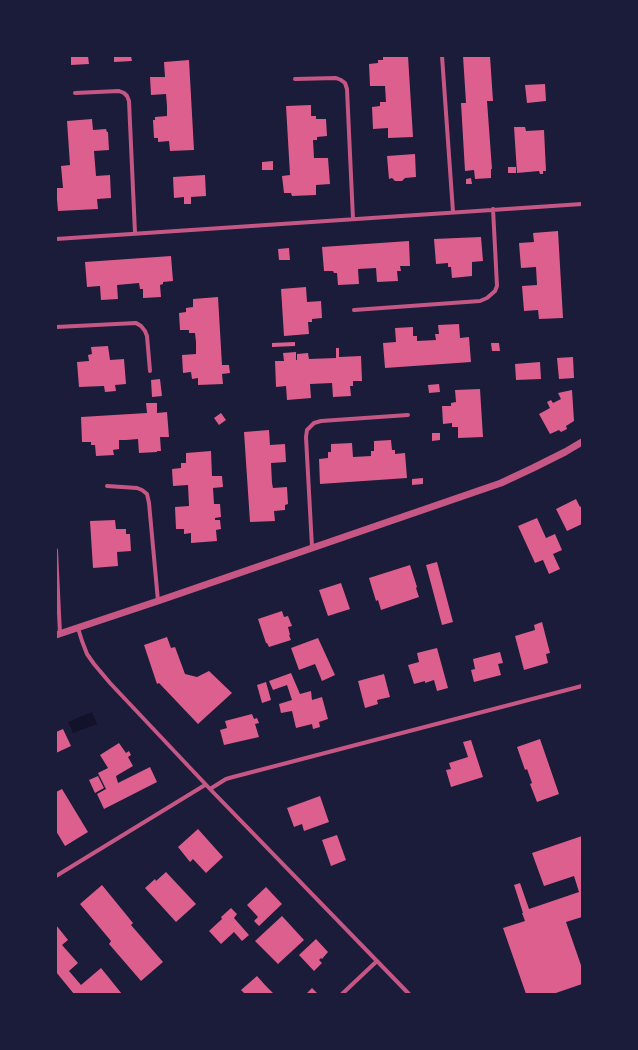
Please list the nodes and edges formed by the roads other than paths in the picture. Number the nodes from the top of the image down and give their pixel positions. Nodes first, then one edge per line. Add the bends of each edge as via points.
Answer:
1 (442, 56) edge
2 (295, 79) dead end
3 (75, 93) dead end
4 (582, 204) edge
5 (493, 209) junction
6 (453, 212) junction
7 (353, 220) junction
8 (135, 233) junction
9 (56, 239) edge
10 (354, 310) dead end
11 (56, 327) edge
12 (150, 371) dead end
13 (408, 415) dead end
14 (582, 442) edge
15 (107, 486) dead end
16 (312, 548) junction
17 (56, 550) edge
18 (158, 601) junction
19 (78, 628) junction
20 (58, 634) edge
21 (582, 686) edge
22 (205, 785) junction
23 (210, 789) junction
24 (56, 876) edge
25 (377, 961) junction
26 (342, 994) edge
27 (409, 994) edge

1 - 6 street
2 - 7 street via 336,78 345,83
3 - 8 street via 120,91 127,96
4 - 5 street
5 - 6 street
5 - 10 street via 496,286 495,291 487,298 480,301
6 - 7 street
7 - 8 street
8 - 9 street
11 - 12 street via 136,323 146,331
13 - 16 street via 321,421 314,423 307,430
14 - 16 street via 501,483
15 - 18 street via 137,488 147,494
16 - 18 street
17 - 20 street
18 - 19 street
19 - 20 street
19 - 22 street via 87,654 94,664
21 - 23 street via 233,776
22 - 23 street
22 - 24 street
23 - 25 street
25 - 26 street
25 - 27 street

